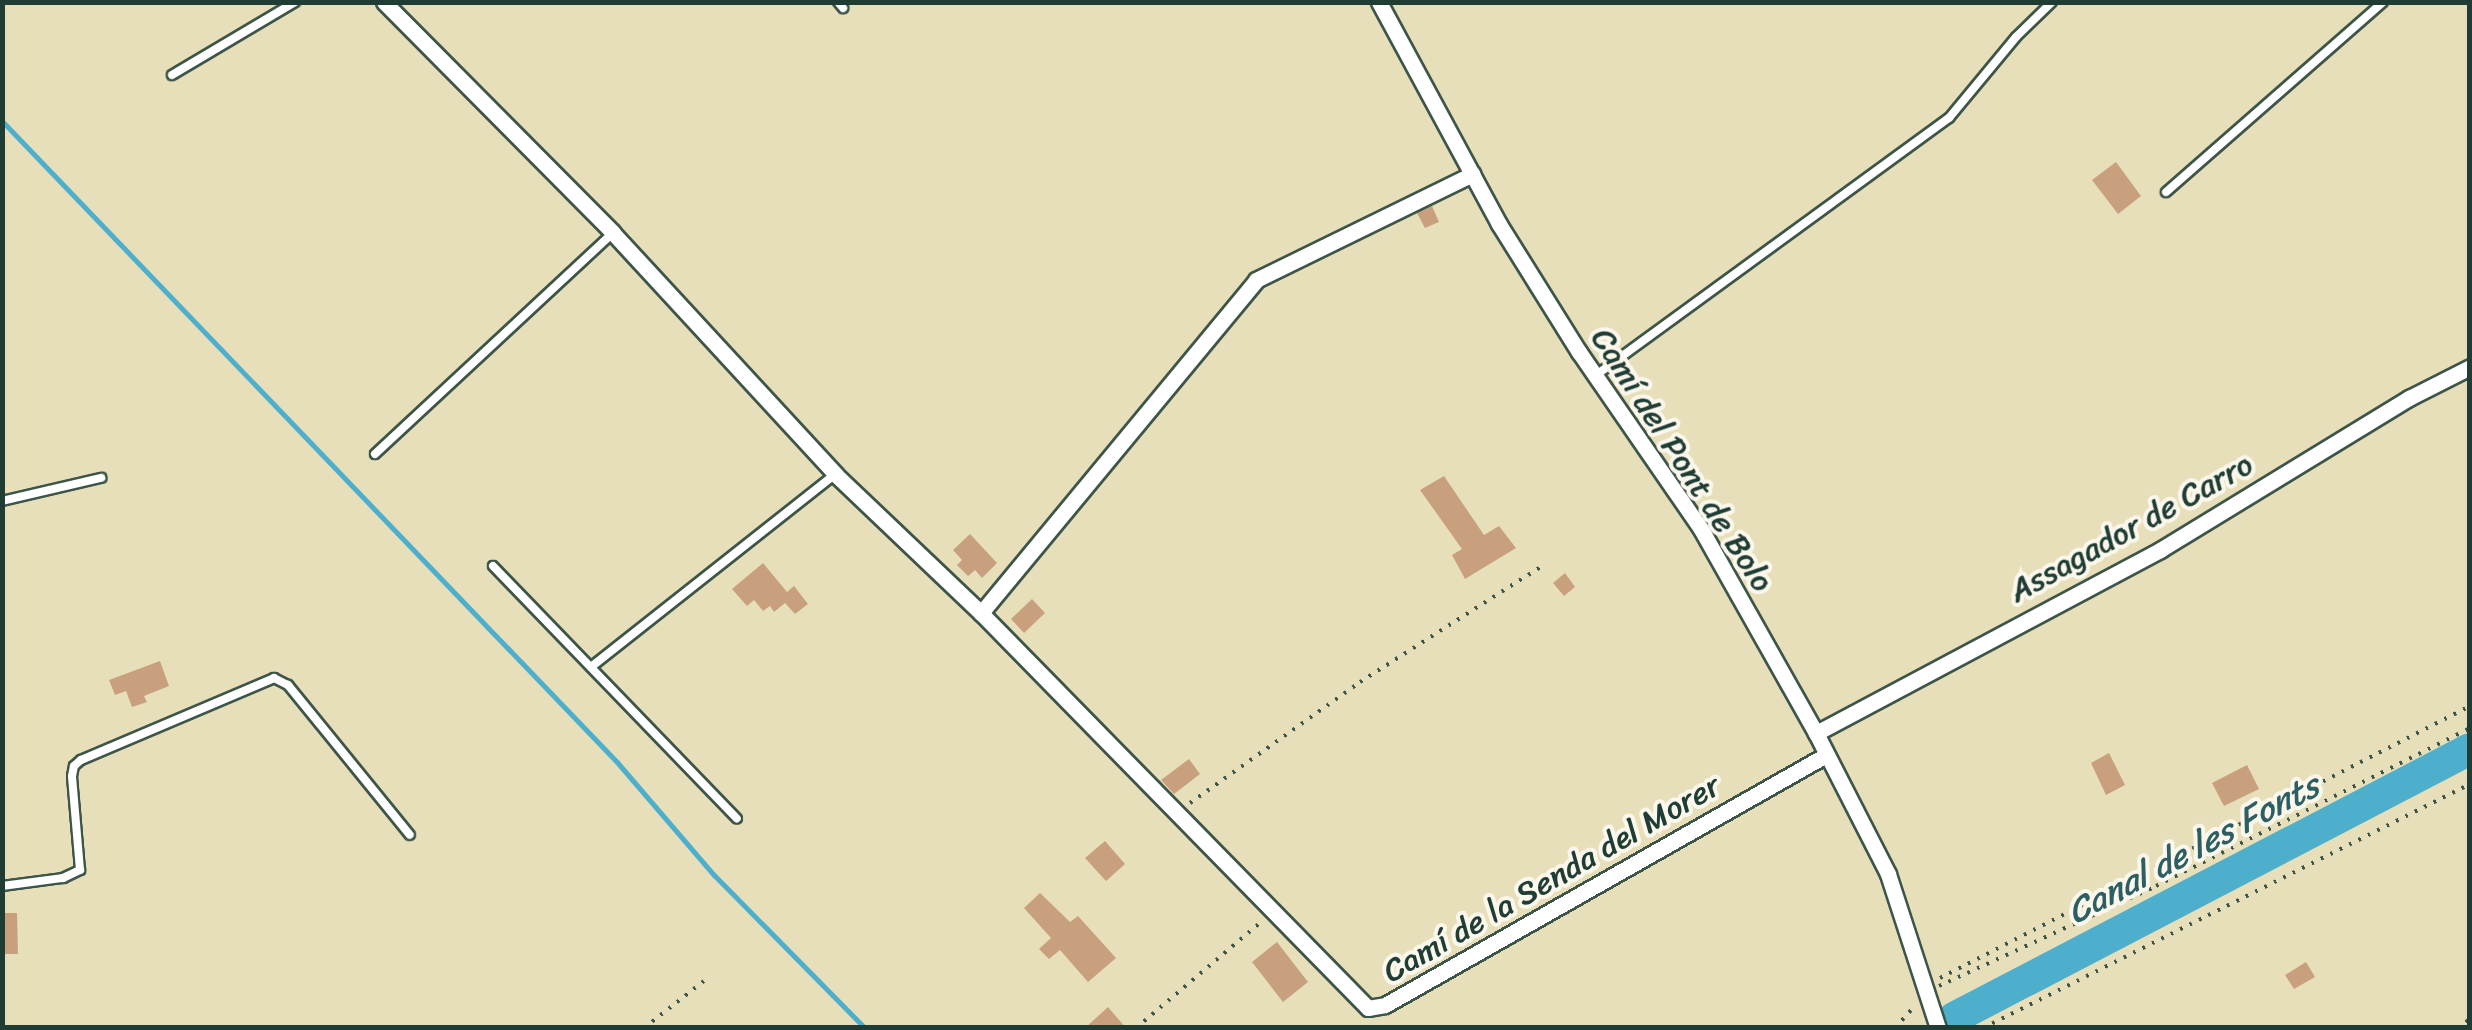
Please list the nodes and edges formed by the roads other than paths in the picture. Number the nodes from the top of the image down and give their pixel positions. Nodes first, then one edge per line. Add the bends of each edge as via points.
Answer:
1 (296, 2) edge
2 (384, 2) edge
3 (1379, 2) edge
4 (2052, 2) edge
5 (2382, 2) edge
6 (172, 75) dead end
7 (1472, 174) junction
8 (2166, 192) dead end
9 (613, 233) junction
10 (2470, 367) edge
11 (1595, 376) junction
12 (374, 454) dead end
13 (836, 474) junction
14 (101, 478) dead end
15 (2, 501) edge
16 (493, 566) dead end
17 (981, 612) junction
18 (591, 666) junction
19 (1816, 733) junction
20 (1826, 755) junction
21 (737, 819) dead end
22 (410, 835) dead end
23 (2, 886) edge
24 (1935, 1021) edge

1 - 6 lane
2 - 9 street
3 - 7 street, Camí del Pont de Bolo
4 - 11 lane via 1949,118
5 - 8 lane
7 - 11 street, Camí del Pont de Bolo
7 - 17 street via 1256,280
9 - 12 lane
9 - 13 street
10 - 19 street, Assagador de Carro via 2160,550
11 - 19 street, Camí del Pont de Bolo via 1692,516
13 - 17 street
13 - 18 lane
14 - 15 lane
16 - 18 lane
17 - 20 street, Camí de la Senda del Morer via 1360,1003 1375,1009
18 - 21 lane
19 - 20 street, Camí del Pont de Bolo
20 - 24 street, Camí del Pont de Bolo via 1888,874
22 - 23 lane via 288,685 274,678 74,766 80,870

